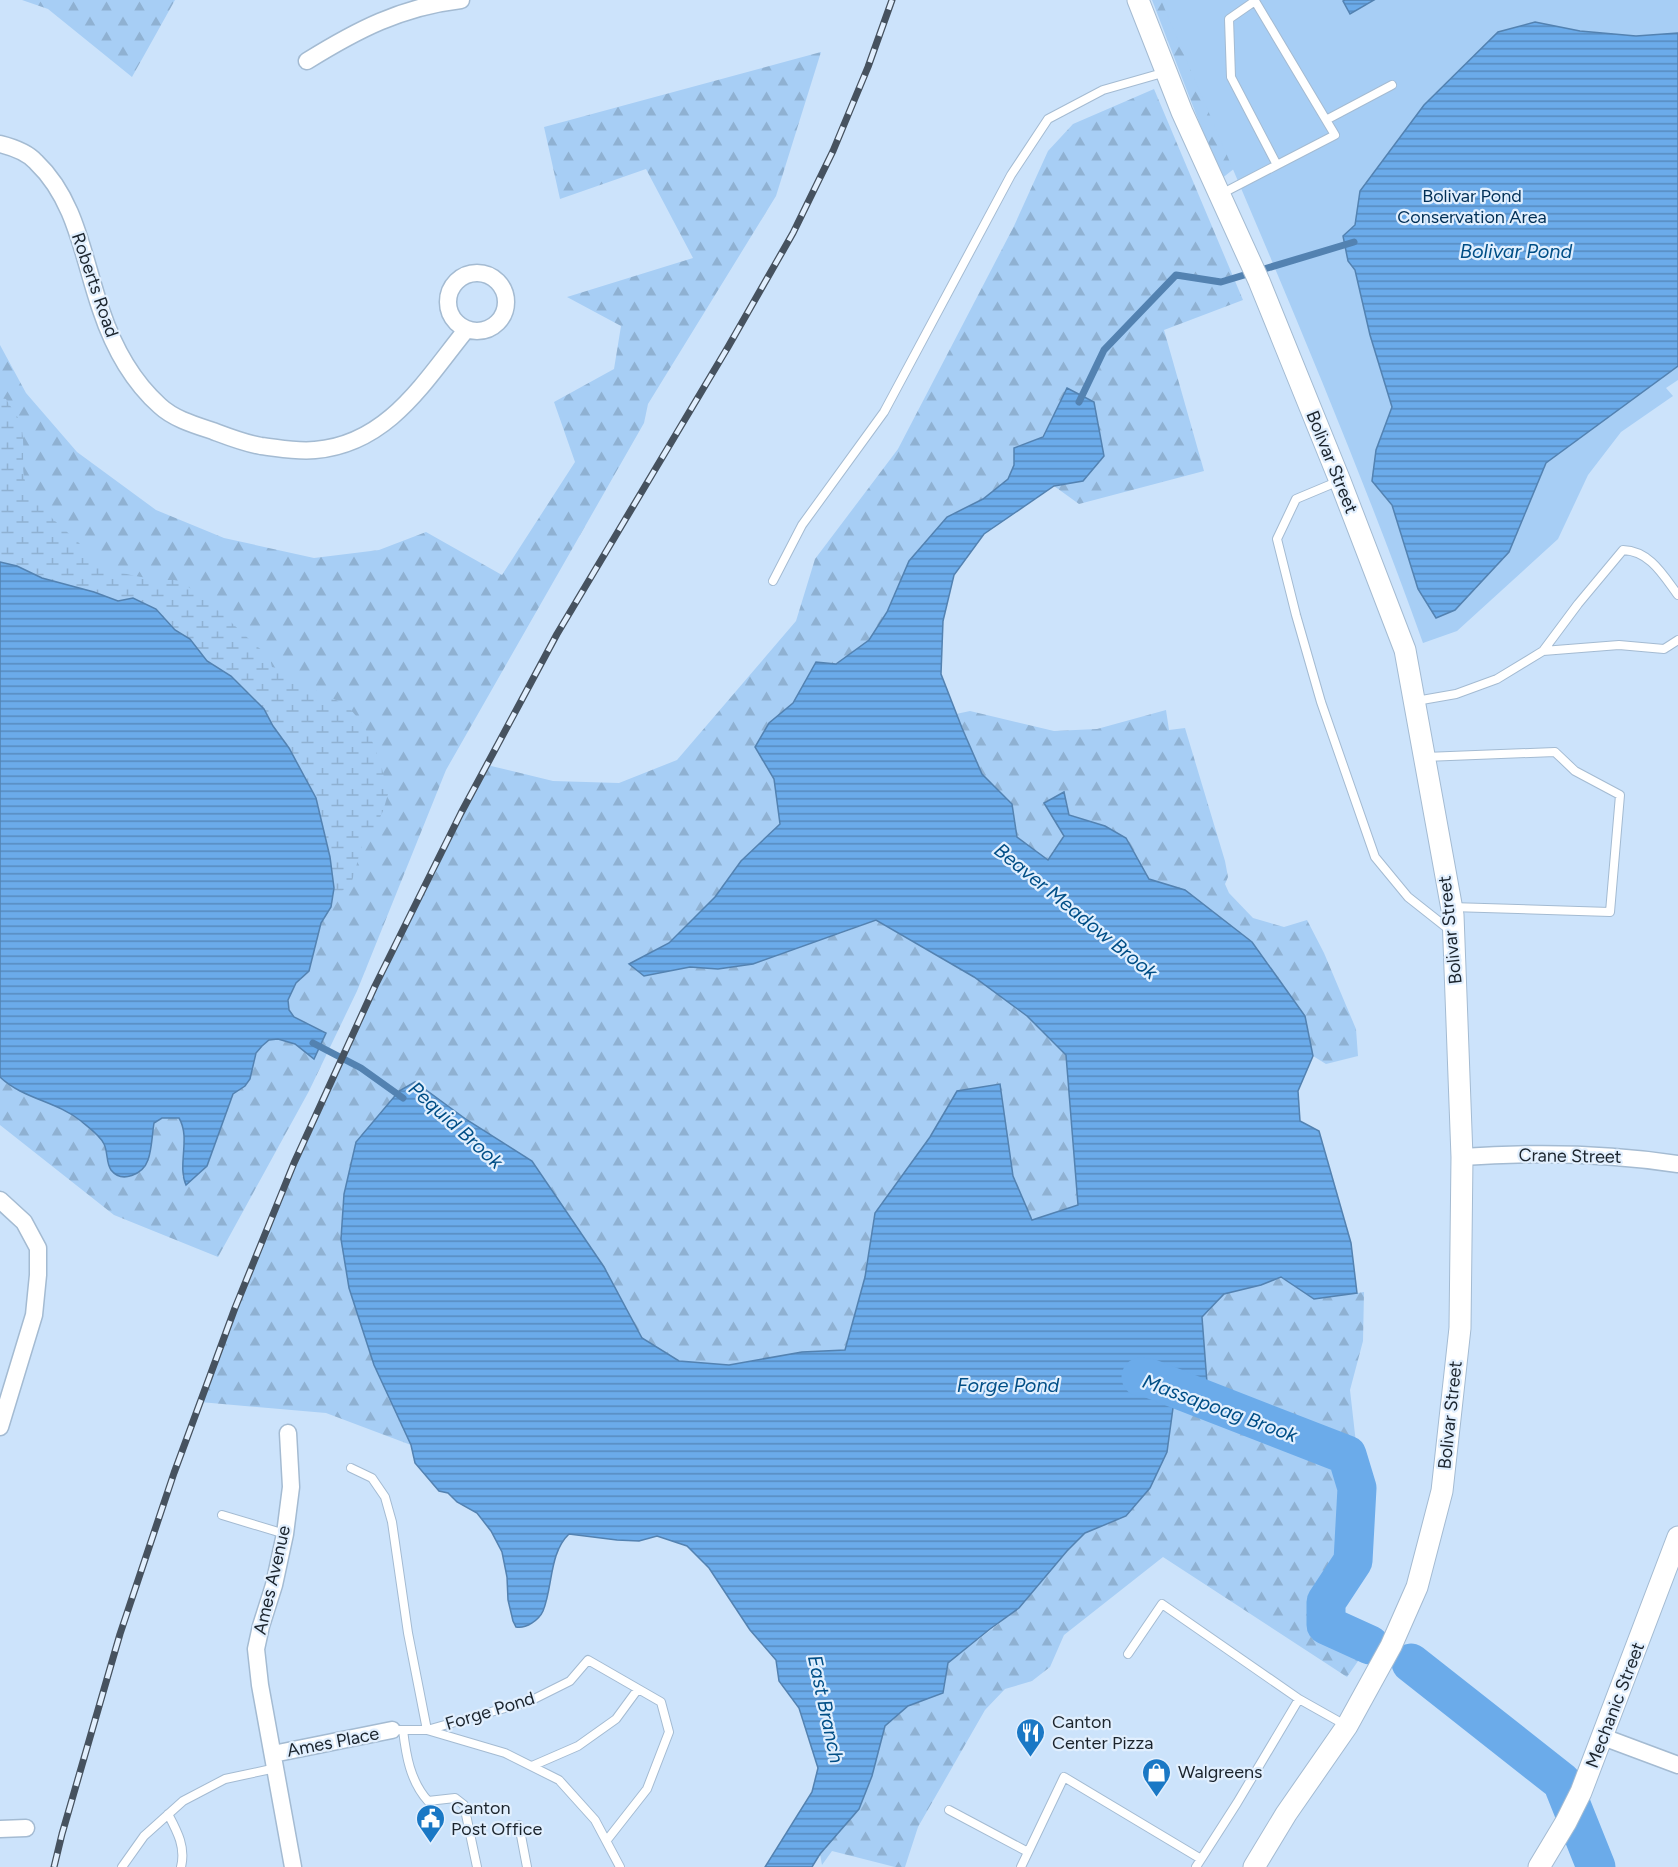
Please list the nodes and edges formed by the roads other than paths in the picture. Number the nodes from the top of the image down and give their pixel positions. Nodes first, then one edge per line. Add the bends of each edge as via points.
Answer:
1 (461, 0) edge
2 (1138, 0) edge
3 (307, 61) dead end
4 (1166, 72) junction
5 (1392, 85) dead end
6 (1326, 120) junction
7 (0, 144) edge
8 (1277, 165) junction
9 (1220, 194) junction
10 (466, 330) dead end
11 (1340, 481) junction
12 (773, 581) dead end
13 (1678, 594) edge
14 (1678, 640) edge
15 (1543, 651) junction
16 (1415, 702) junction
17 (1424, 758) junction
18 (1451, 907) junction
19 (1454, 933) junction
20 (1462, 1157) junction
21 (1678, 1164) edge
22 (0, 1200) edge
23 (0, 1427) edge
24 (288, 1433) dead end
25 (351, 1468) dead end
26 (222, 1515) dead end
27 (285, 1534) junction
28 (1678, 1537) edge
29 (1128, 1654) dead end
30 (638, 1689) junction
31 (1299, 1700) junction
32 (1347, 1726) junction
33 (397, 1730) junction
34 (427, 1730) junction
35 (1603, 1737) junction
36 (274, 1761) junction
37 (1678, 1765) edge
38 (532, 1766) junction
39 (949, 1810) dead end
40 (168, 1815) junction
41 (519, 1825) dead end
42 (26, 1828) dead end
43 (0, 1829) edge
44 (607, 1840) junction
45 (1028, 1852) junction
46 (1198, 1863) edge
47 (122, 1867) edge
48 (182, 1867) edge
49 (293, 1867) edge
50 (477, 1867) edge
51 (527, 1867) edge
52 (620, 1867) edge
53 (1021, 1867) edge
54 (1254, 1867) edge
55 (1539, 1867) edge

1 - 3 street via 397,14
2 - 4 street, Bolivar Street
4 - 9 street, Bolivar Street
4 - 12 lane via 1103,90 1048,119 1011,175 884,412 802,525
5 - 6 lane
6 - 8 lane via 1335,135
6 - 8 lane via 1256,1 1229,20 1231,77
7 - 10 street, Roberts Road via 36,160 65,198 116,348 135,379 161,407 187,422 248,444 294,451 347,445 373,432 403,408
8 - 9 lane
9 - 11 street, Bolivar Street via 1256,272
11 - 16 street, Bolivar Street via 1405,650
11 - 19 lane via 1296,499 1277,539 1285,571 1321,702 1375,857 1408,897
13 - 15 lane via 1651,559 1634,550 1623,550
14 - 15 lane via 1664,649 1618,645
15 - 16 lane via 1497,679 1456,694
16 - 17 street, Bolivar Street
17 - 18 street, Bolivar Street
17 - 18 lane via 1555,752 1575,771 1620,795 1610,912
18 - 19 street, Bolivar Street
19 - 20 street, Bolivar Street
20 - 21 street, Crane Street via 1561,1154
20 - 32 street, Bolivar Street via 1460,1328 1442,1491 1417,1587 1391,1646
22 - 23 street via 24,1222 38,1248 38,1266 34,1315
24 - 27 street, Ames Avenue via 291,1487
25 - 34 lane via 372,1478 385,1497
26 - 27 lane
27 - 36 street, Ames Avenue via 256,1649
28 - 35 street, Mechanic Street
29 - 31 lane via 1162,1604
30 - 34 lane, Forge Pond via 588,1660 570,1681 530,1701
30 - 38 lane via 616,1719 578,1746
30 - 44 lane, Forge Pond via 661,1702 669,1732 647,1790
31 - 32 lane
31 - 46 lane
32 - 54 street, Bolivar Street
33 - 34 lane, Forge Pond
33 - 36 street, Ames Place
33 - 50 lane via 424,1797 428,1801 455,1798 464,1805
34 - 38 lane, Forge Pond via 505,1753
35 - 37 street
35 - 55 street, Mechanic Street via 1581,1792
36 - 40 lane via 225,1779 183,1801
36 - 49 street, Ames Avenue
38 - 44 lane, Forge Pond via 559,1780 595,1820
39 - 45 lane
40 - 47 lane via 144,1836
40 - 48 lane via 179,1834
41 - 51 lane
42 - 43 street
44 - 52 lane, Forge Pond
45 - 46 lane via 1064,1777
45 - 53 lane

